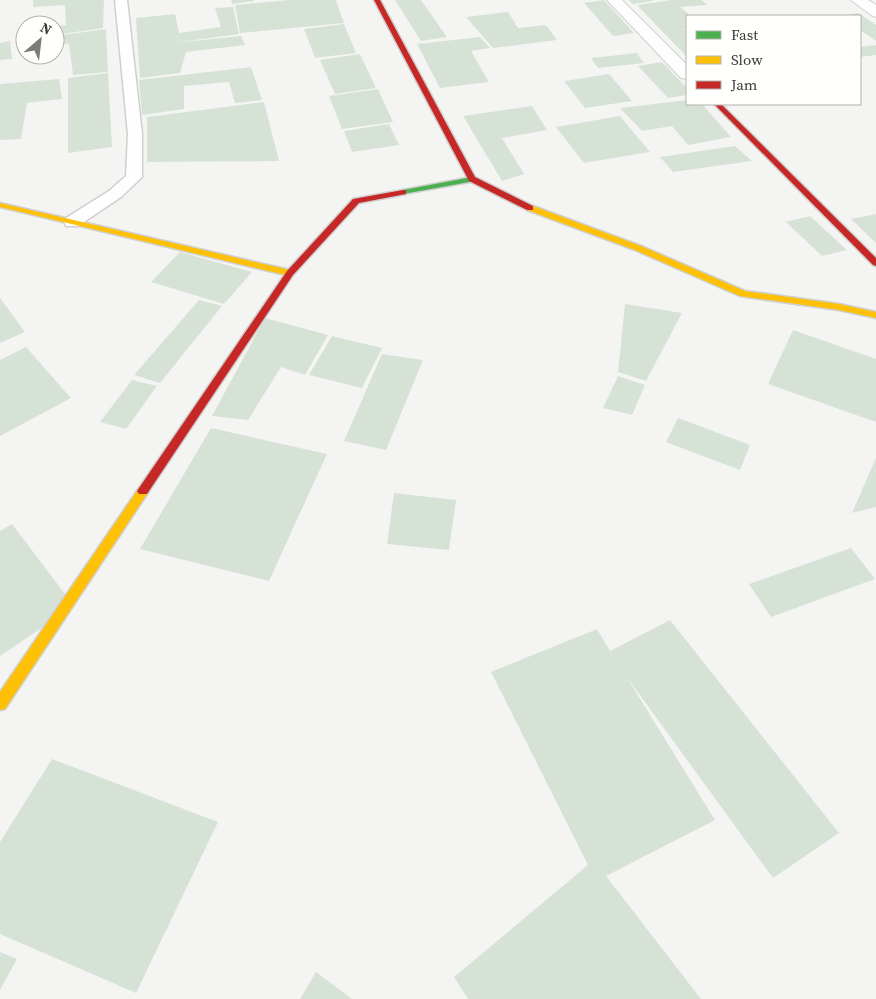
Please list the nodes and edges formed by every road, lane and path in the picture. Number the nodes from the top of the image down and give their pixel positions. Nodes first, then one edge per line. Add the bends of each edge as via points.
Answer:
1 (121, 0) edge
2 (377, 0) edge
3 (614, 0) edge
4 (858, 0) edge
5 (876, 12) edge
6 (686, 73) edge
7 (718, 105) edge
8 (472, 179) junction
9 (0, 205) edge
10 (72, 222) junction
11 (876, 263) edge
12 (290, 273) junction
13 (876, 315) edge
14 (0, 704) edge

1 - 10 lane via 136,134 134,177 115,194
2 - 8 street
3 - 6 street
4 - 5 street
7 - 11 street
8 - 12 street via 356,201
8 - 13 street via 533,210 638,248 743,294
9 - 10 street
10 - 12 street
12 - 14 street

